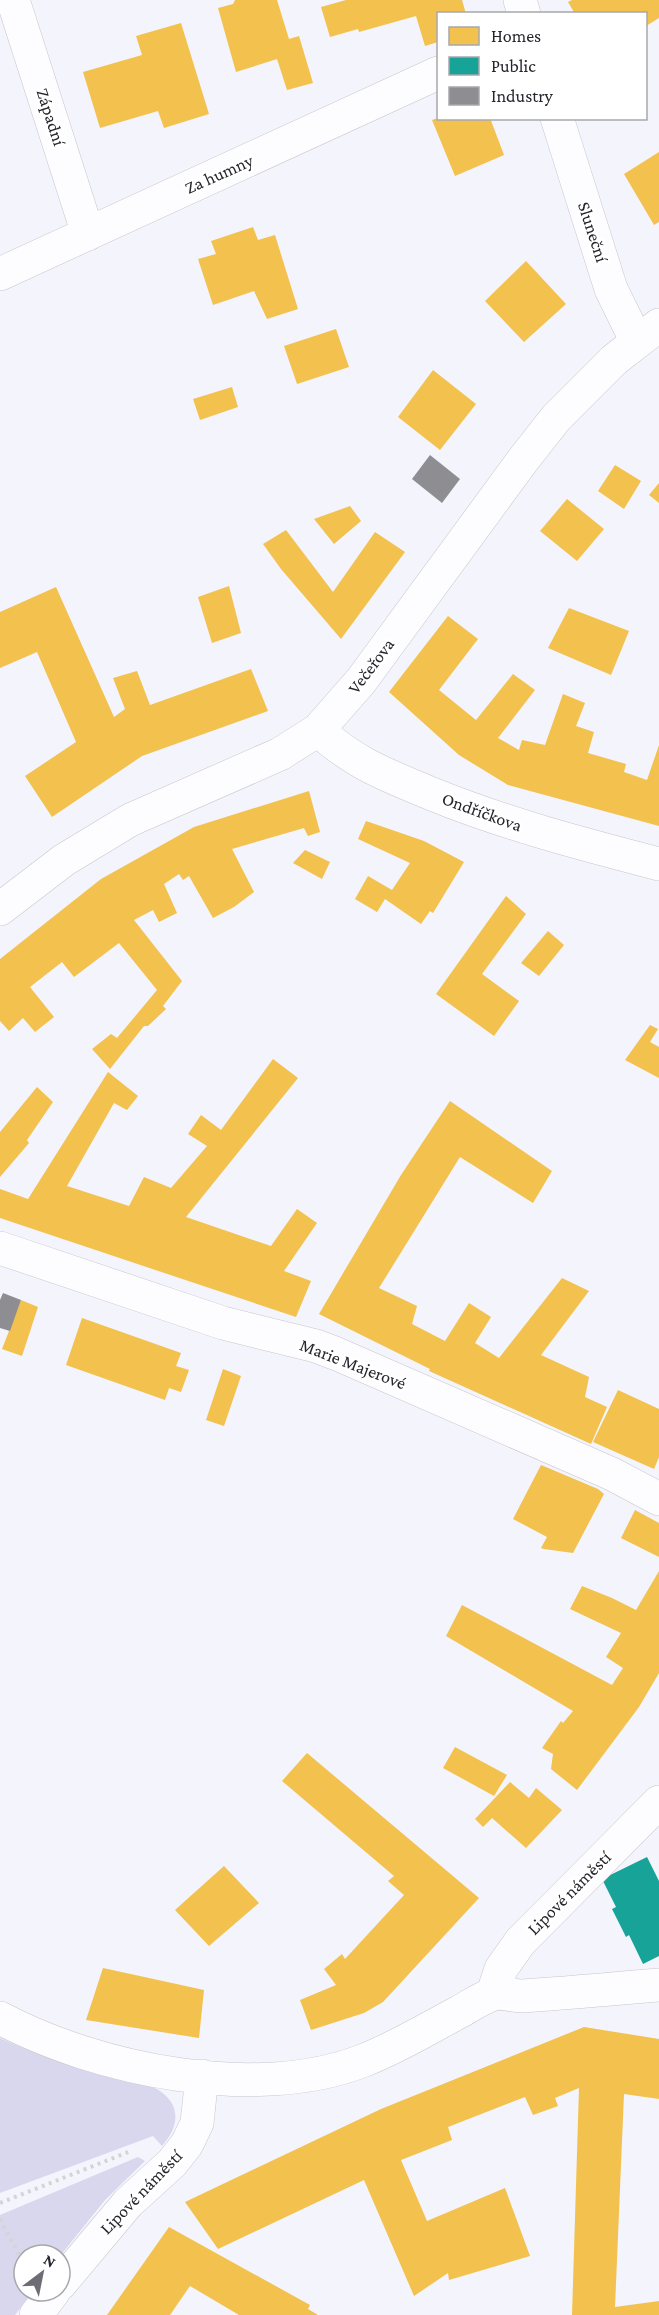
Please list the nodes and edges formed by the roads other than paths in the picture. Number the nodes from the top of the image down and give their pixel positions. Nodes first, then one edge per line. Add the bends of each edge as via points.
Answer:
1 (14, 0) edge
2 (437, 73) edge
3 (558, 120) edge
4 (88, 234) junction
5 (0, 274) edge
6 (648, 333) edge
7 (318, 730) junction
8 (659, 864) edge
9 (0, 909) edge
10 (0, 1248) edge
11 (659, 1499) edge
12 (659, 1802) edge
13 (659, 1985) edge
14 (494, 1993) junction
15 (0, 2018) edge
16 (202, 2076) junction
17 (72, 2270) edge

1 - 4 street, Západní
2 - 4 street, Za humny
3 - 6 street, Sluneční via 611,289
4 - 5 street, Za humny
6 - 7 street, Večeřova via 614,360 556,418 361,681
7 - 8 street, Ondříčkova via 357,761 458,804 531,830
7 - 9 street, Večeřova via 280,754 130,820 64,860
10 - 11 street, Marie Majerové via 213,1320 337,1354 612,1474
12 - 14 street, Lipové náměstí via 520,1941 501,1969
13 - 14 street via 521,1996
14 - 16 street via 392,2048 344,2067 282,2080
15 - 16 street via 58,2045 94,2056
16 - 17 street, Lipové náměstí via 197,2123 187,2144 128,2203

